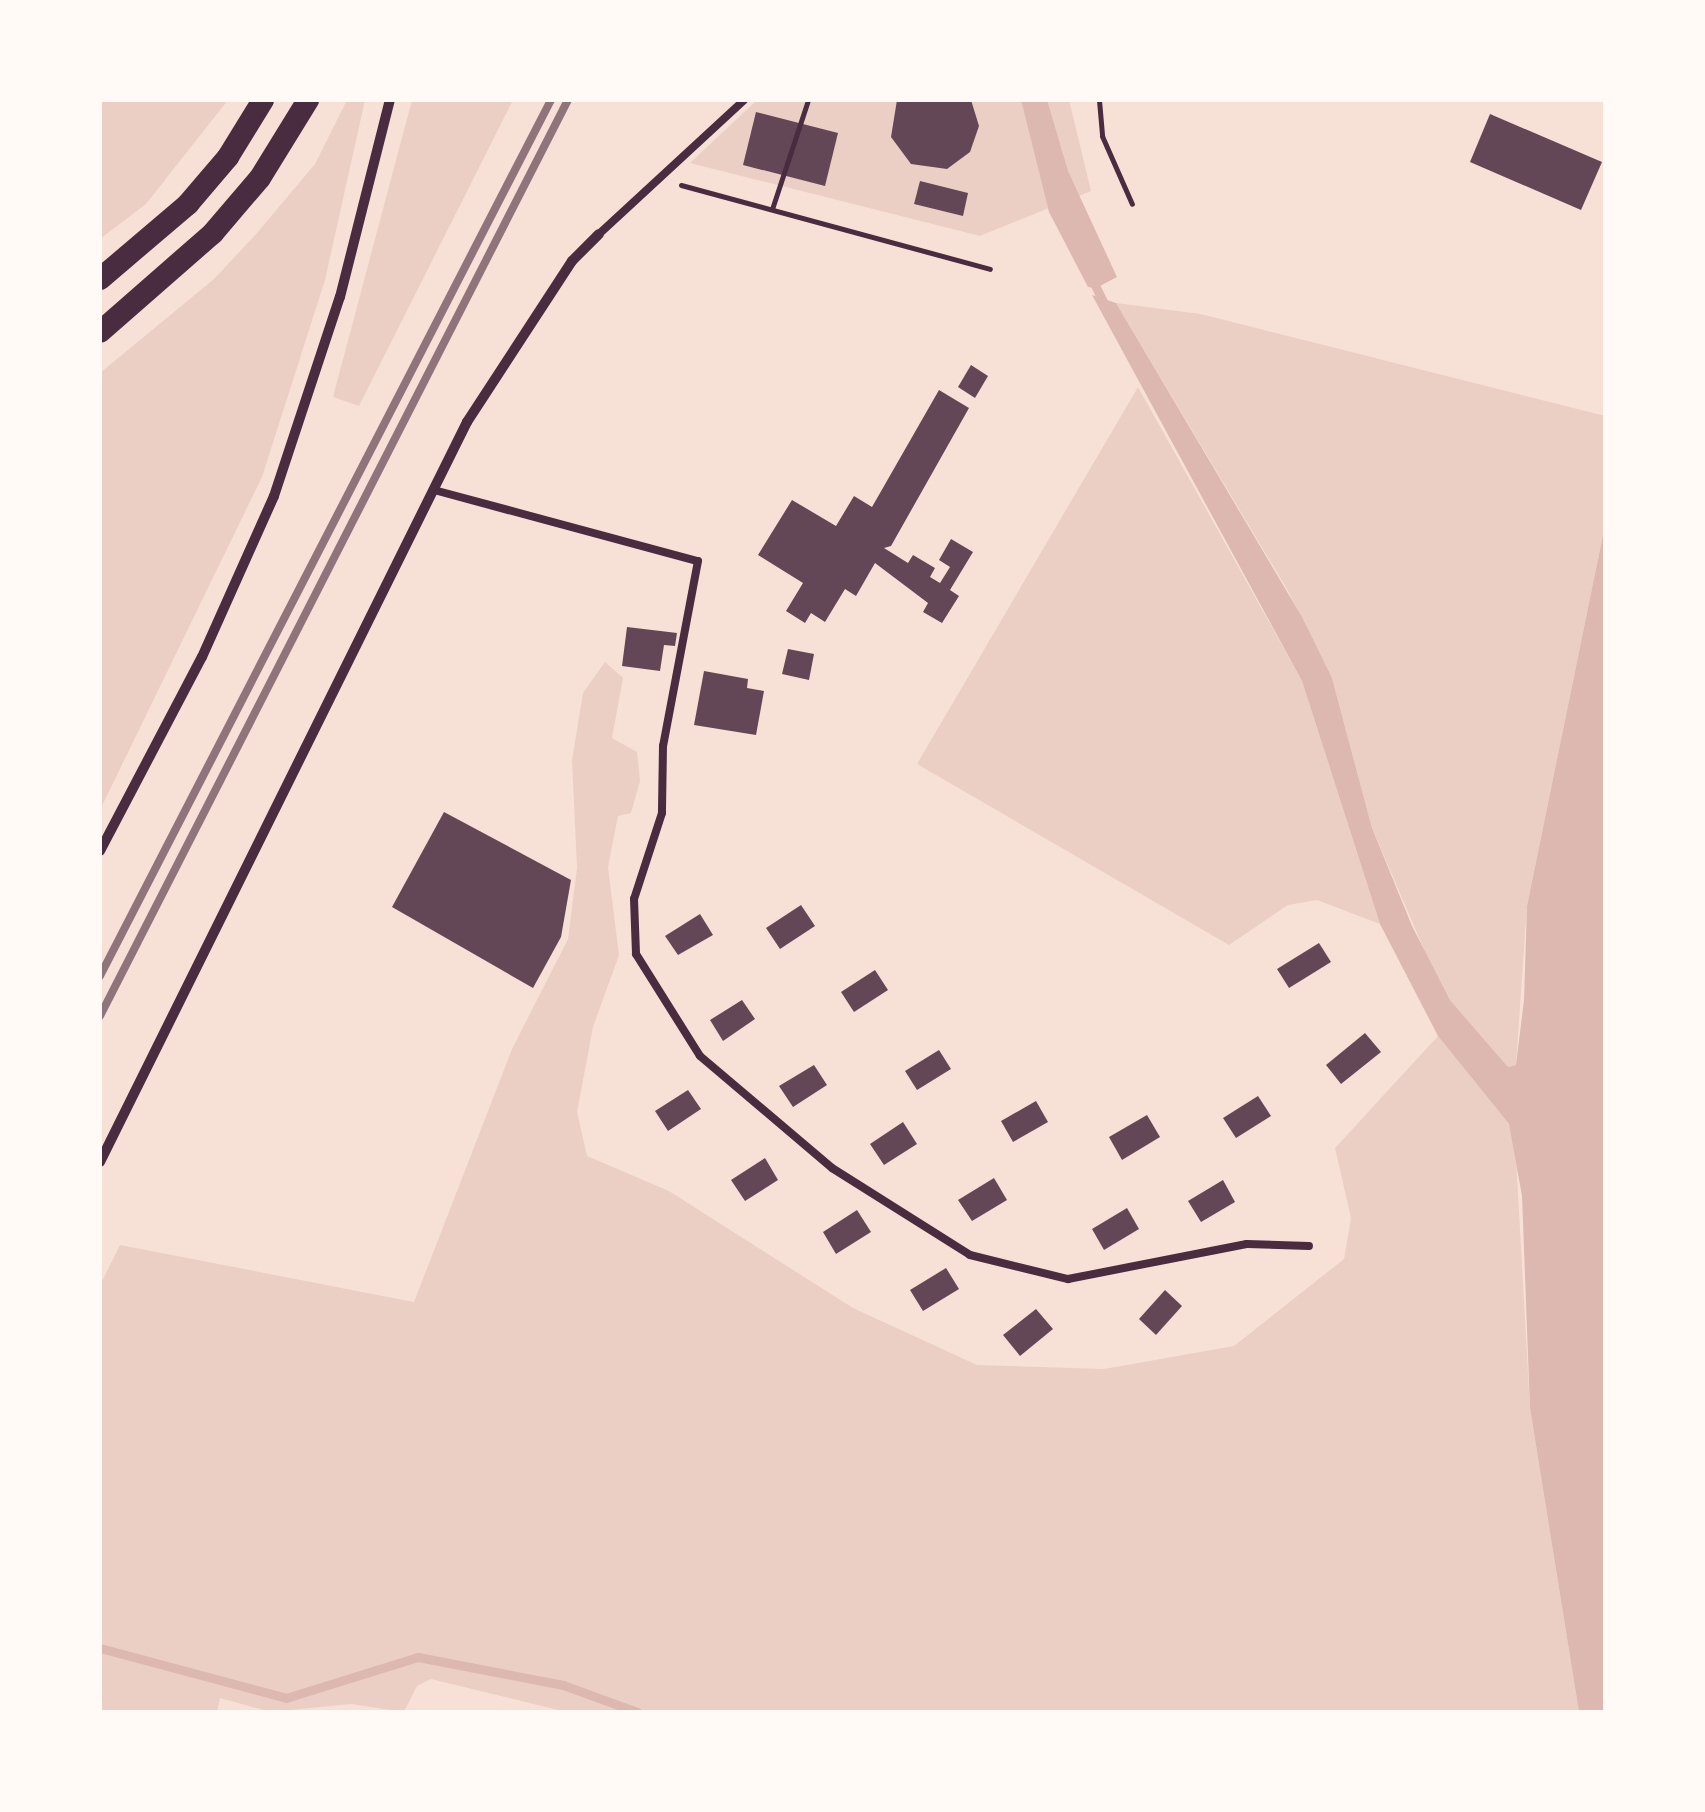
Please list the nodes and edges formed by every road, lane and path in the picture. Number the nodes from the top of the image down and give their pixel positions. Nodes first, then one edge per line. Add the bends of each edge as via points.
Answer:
1 (264, 100) edge
2 (308, 100) edge
3 (390, 100) edge
4 (744, 100) edge
5 (808, 100) edge
6 (1099, 100) edge
7 (658, 179) junction
8 (1132, 204) dead end
9 (772, 209) junction
10 (599, 234) joint
11 (990, 269) dead end
12 (100, 278) edge
13 (100, 332) edge
14 (434, 490) junction
15 (100, 851) edge
16 (100, 1162) edge
17 (1309, 1246) dead end

1 - 12 main road via 188,204
2 - 13 main road via 260,178 213,233
3 - 15 street via 340,297 274,496 209,642
4 - 7 lane
5 - 9 path
6 - 8 path via 1102,136
7 - 9 path
7 - 10 lane
9 - 11 path
10 - 14 street via 572,261 507,357
14 - 16 street
14 - 17 lane via 698,561 663,746 662,813 634,898 636,954 700,1056 832,1168 970,1256 1068,1280 1246,1244

